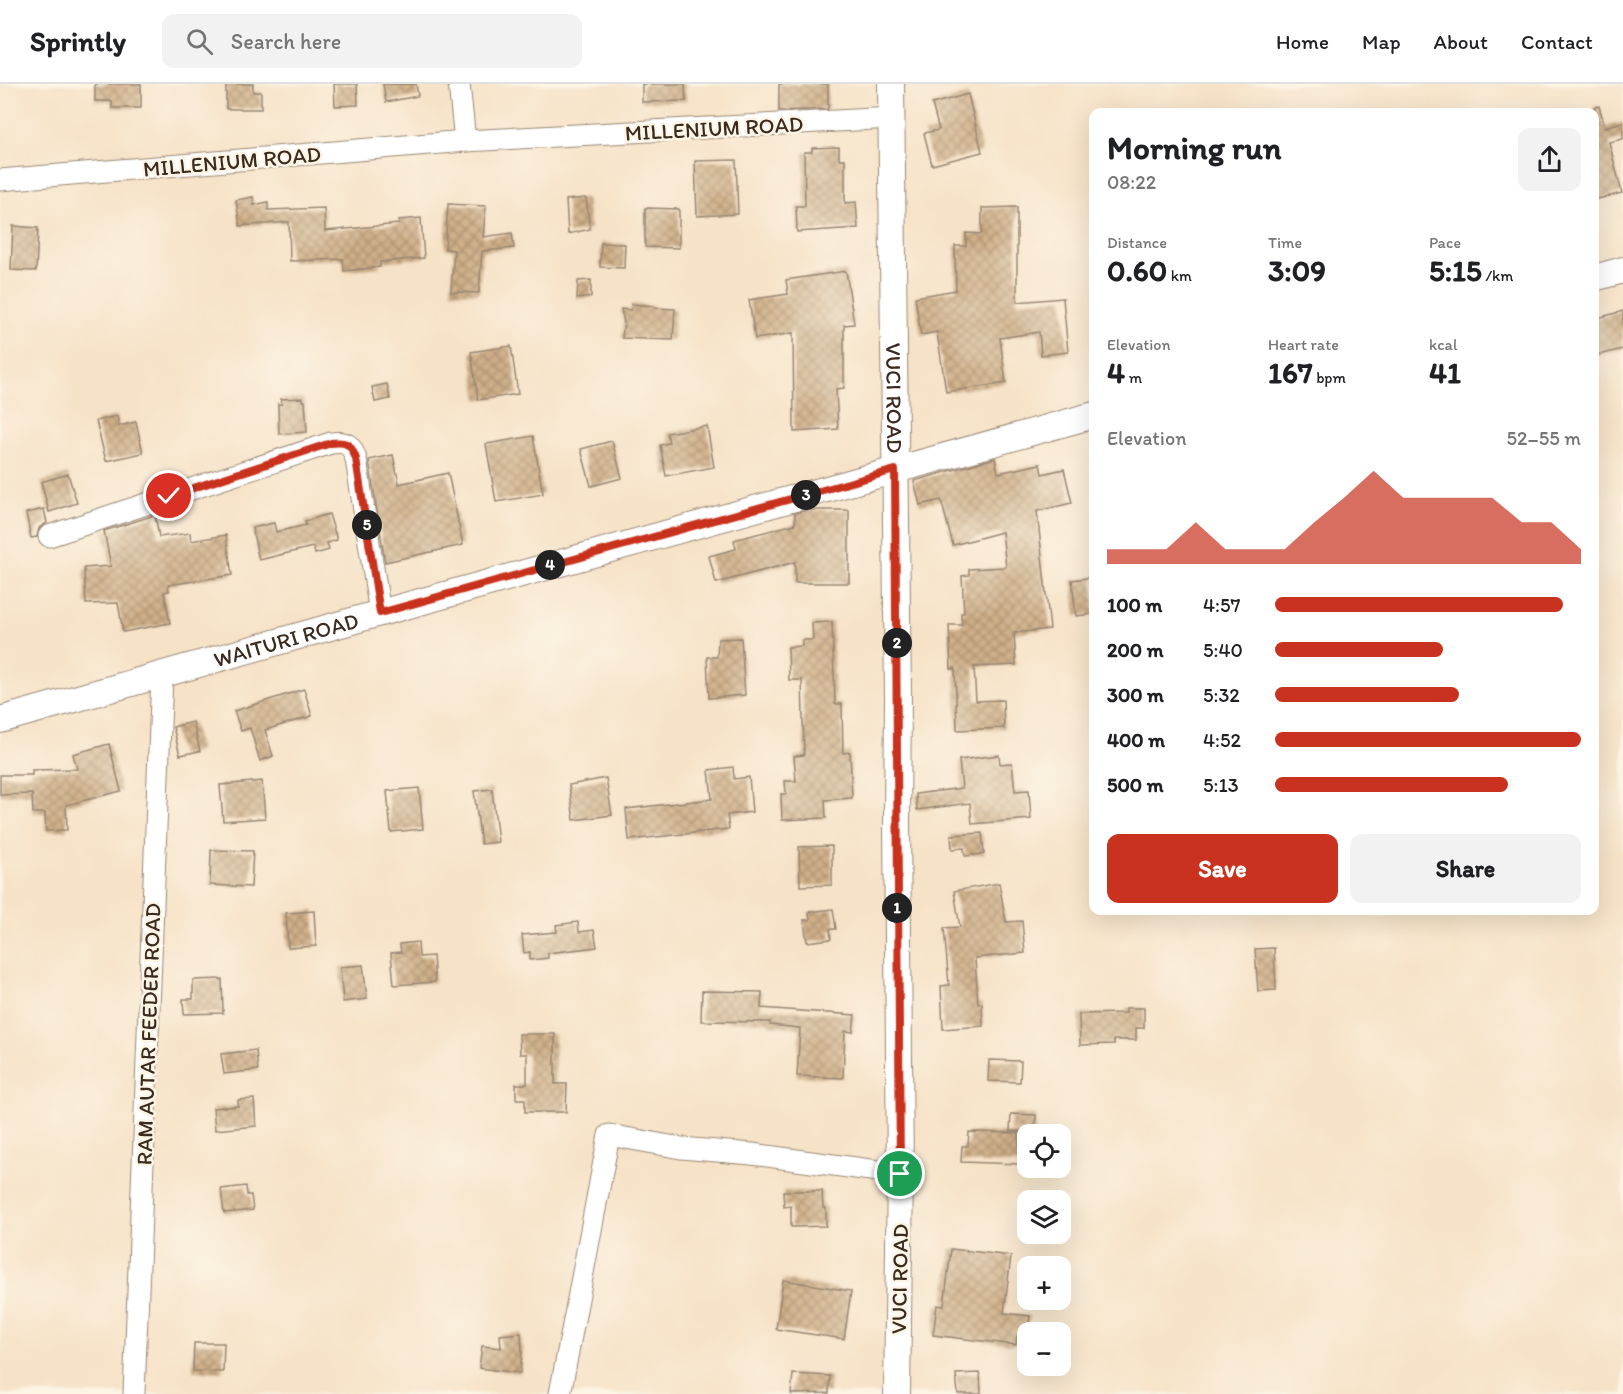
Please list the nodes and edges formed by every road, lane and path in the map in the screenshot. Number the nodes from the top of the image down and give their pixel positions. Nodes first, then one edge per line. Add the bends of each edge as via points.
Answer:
1 (459, 84) edge
2 (891, 84) edge
3 (892, 118) junction
4 (465, 141) junction
5 (0, 180) edge
6 (1623, 270) edge
7 (1599, 277) edge
8 (1089, 416) edge
9 (895, 470) junction
10 (49, 536) dead end
11 (380, 613) junction
12 (162, 674) junction
13 (0, 720) edge
14 (900, 1174) junction
15 (134, 1394) edge
16 (560, 1394) edge
17 (897, 1394) edge

1 - 4 street
2 - 3 main road, VUCI ROAD
3 - 4 street, MILLENIUM ROAD
3 - 9 main road, VUCI ROAD
4 - 5 street, MILLENIUM ROAD
6 - 7 main road
8 - 9 main road, WAITURI ROAD
9 - 11 main road, WAITURI ROAD
9 - 14 main road, VUCI ROAD
10 - 11 street via 343,441 352,447 356,459
11 - 12 main road, WAITURI ROAD
12 - 13 main road, WAITURI ROAD
12 - 15 street, RAM AUTAR FEEDER ROAD
14 - 16 street via 681,1148 609,1135
14 - 17 main road, VUCI ROAD

